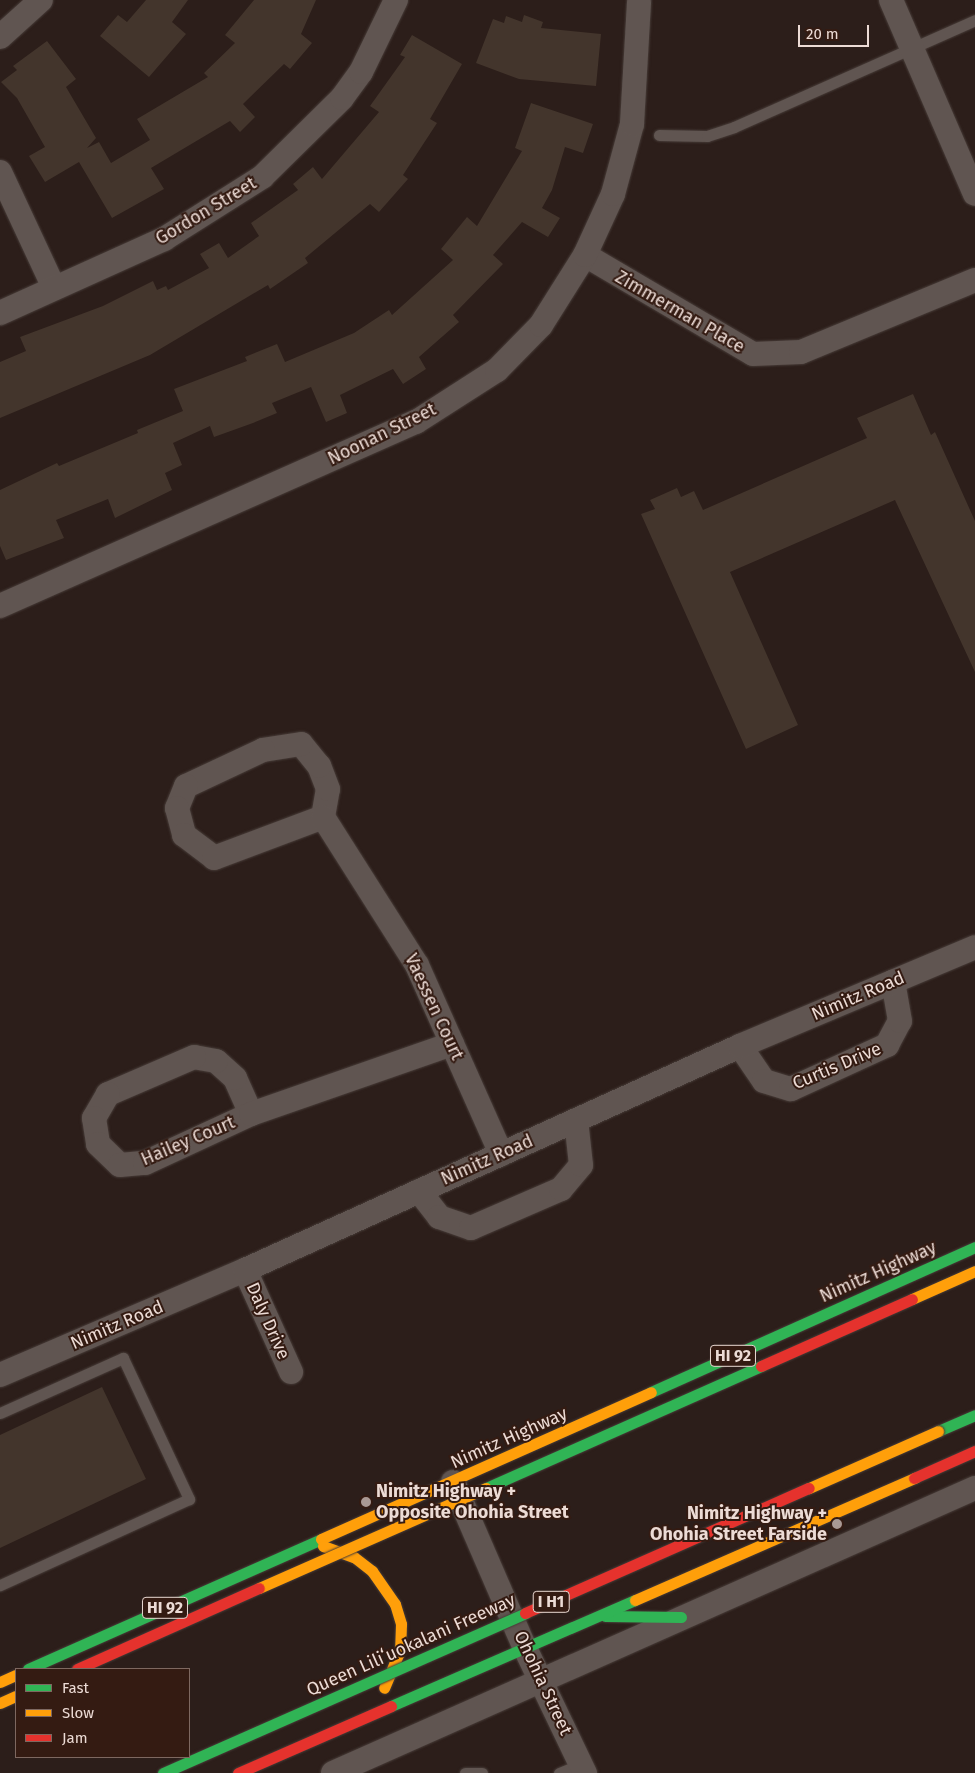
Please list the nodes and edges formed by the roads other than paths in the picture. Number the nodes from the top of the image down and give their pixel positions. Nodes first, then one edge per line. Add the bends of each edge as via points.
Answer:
1 (41, 0) edge
2 (396, 0) edge
3 (638, 0) edge
4 (890, 0) edge
5 (975, 20) edge
6 (0, 37) edge
7 (911, 48) junction
8 (659, 135) dead end
9 (0, 172) edge
10 (975, 194) edge
11 (585, 255) junction
12 (975, 280) edge
13 (54, 288) junction
14 (0, 313) edge
15 (0, 606) edge
16 (323, 817) junction
17 (975, 947) edge
18 (892, 982) junction
19 (452, 1044) junction
20 (740, 1046) junction
21 (251, 1114) junction
22 (576, 1120) junction
23 (500, 1154) junction
24 (419, 1191) junction
25 (975, 1248) edge
26 (245, 1270) junction
27 (975, 1271) edge
28 (291, 1372) dead end
29 (0, 1375) edge
30 (0, 1413) edge
31 (975, 1415) edge
32 (938, 1431) junction
33 (975, 1452) edge
34 (453, 1482) junction
35 (975, 1488) edge
36 (301, 1547) junction
37 (0, 1585) edge
38 (596, 1616) junction
39 (681, 1617) junction
40 (525, 1648) junction
41 (30, 1668) edge
42 (79, 1668) edge
43 (434, 1668) dead end
44 (15, 1675) edge
45 (540, 1678) junction
46 (0, 1682) edge
47 (398, 1684) dead end
48 (15, 1696) edge
49 (372, 1697) dead end
50 (0, 1703) edge
51 (337, 1730) junction
52 (272, 1744) dead end
53 (228, 1765) dead end
54 (583, 1768) edge
55 (163, 1773) edge
56 (238, 1773) edge
57 (333, 1773) edge
58 (465, 1773) edge
59 (482, 1773) edge
60 (559, 1773) edge

1 - 6 street
2 - 13 street, Gordon Street via 361,72 342,98 262,178 196,222
3 - 11 street, Noonan Street via 632,124 613,194
4 - 7 street
5 - 7 lane
7 - 8 lane via 734,127 707,136
7 - 10 street
9 - 13 street
11 - 12 street, Zimmerman Place via 753,354 801,352
11 - 15 street, Noonan Street via 541,325 497,370 416,422
13 - 14 street, Gordon Street
16 - 16 street via 214,858 184,835 177,808 186,786 263,750 301,744 320,766 328,789
16 - 19 street, Vaessen Court via 417,965
17 - 18 street, Nimitz Road
18 - 20 street, Nimitz Road
18 - 20 street, Curtis Drive via 900,1021 887,1045 791,1089 764,1081
19 - 21 street, Hailey Court
19 - 23 street, Vaessen Court
20 - 22 street, Nimitz Road
21 - 21 street, Hailey Court via 145,1163 120,1165 98,1144 94,1118 108,1094 194,1057 216,1061 235,1078
22 - 23 street, Nimitz Road
22 - 24 street via 581,1165 561,1189 471,1228 439,1217
23 - 24 street, Nimitz Road
24 - 26 street, Nimitz Road
25 - 34 main road, Nimitz Highway / HI 92
26 - 28 street, Daly Drive
26 - 29 street, Nimitz Road
27 - 42 main road, bridge
30 - 37 lane via 122,1358 189,1500
31 - 32 main road, Queen Liliʻuokalani Freeway / I H1
32 - 43 main road, bridge
32 - 55 main road, Queen Liliʻuokalani Freeway / I H1, bridge
33 - 38 main road
34 - 36 main road, Nimitz Highway / HI 92
34 - 40 street, Ohohia Street
35 - 39 street
36 - 41 main road, Nimitz Highway / HI 92
36 - 51 main road via 330,1546 372,1571 395,1604 401,1624 400,1650 391,1680 370,1707
38 - 39 main road
38 - 40 main road
39 - 45 street
40 - 45 street, Ohohia Street
40 - 51 main road
44 - 46 main road
45 - 54 street, Ohohia Street
45 - 57 street
47 - 49 main road
48 - 50 main road
51 - 56 main road
52 - 53 main road
54 - 60 lane
58 - 59 lane

